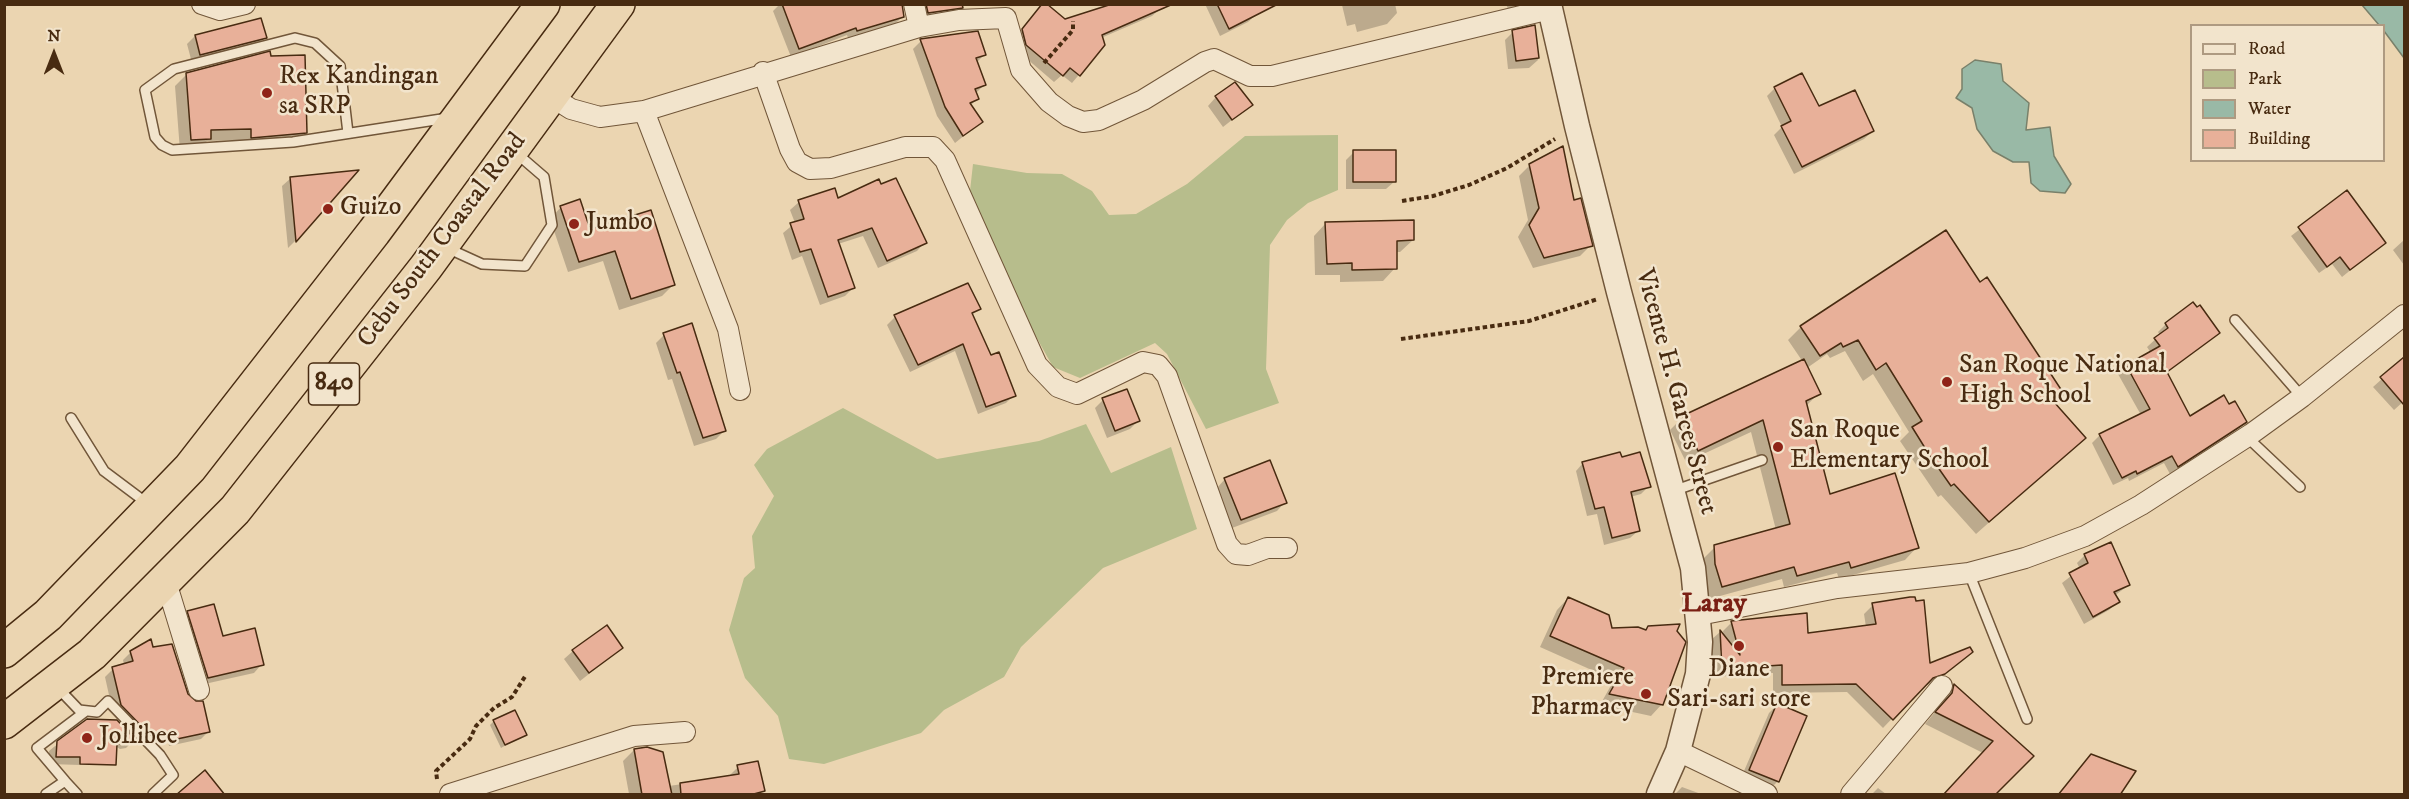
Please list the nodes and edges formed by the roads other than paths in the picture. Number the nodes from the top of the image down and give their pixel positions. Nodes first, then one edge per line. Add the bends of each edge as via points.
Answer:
1 (202, 4) edge
2 (245, 4) edge
3 (543, 4) edge
4 (618, 4) edge
5 (914, 4) edge
6 (1550, 7) edge
7 (919, 27) junction
8 (763, 72) junction
9 (552, 97) junction
10 (644, 111) junction
11 (460, 116) junction
12 (348, 133) junction
13 (513, 151) junction
14 (442, 246) junction
15 (2404, 315) edge
16 (2235, 320) dead end
17 (740, 390) dead end
18 (2302, 397) junction
19 (71, 418) dead end
20 (2247, 437) junction
21 (1762, 460) dead end
22 (2300, 487) dead end
23 (1672, 492) junction
24 (152, 506) junction
25 (1287, 548) dead end
26 (1969, 573) junction
27 (166, 582) junction
28 (1699, 615) junction
29 (4, 651) edge
30 (54, 684) junction
31 (1942, 686) dead end
32 (199, 690) dead end
33 (86, 711) junction
34 (2027, 719) dead end
35 (4, 722) edge
36 (685, 732) dead end
37 (1678, 751) junction
38 (65, 781) junction
39 (444, 789) edge
40 (46, 795) edge
41 (77, 795) edge
42 (153, 795) edge
43 (1659, 795) edge
44 (1767, 795) edge
45 (1851, 795) edge

1 - 2 street via 220,10
3 - 11 highway, 840
4 - 9 highway, Cebu South Coastal Road / 840
5 - 7 street
6 - 7 street via 1272,76 1250,75 1214,59 1143,100 1099,120 1083,122 1049,102 1021,70 1006,18
6 - 23 street, Vicente H. Garces Street
7 - 8 street
8 - 10 street
8 - 25 street via 790,149 797,162 810,169 831,168 905,147 933,147 945,160 1038,365 1058,387 1077,394 1143,362 1158,365 1167,376 1227,544 1242,555 1267,548
9 - 10 street via 571,109 600,117
9 - 13 highway, Cebu South Coastal Road / 840
10 - 17 street via 728,329
11 - 12 lane
11 - 24 highway, 840 via 190,468
12 - 12 lane via 340,66 315,43 295,38 174,69 145,90 155,137 171,150 294,142
13 - 14 highway, Cebu South Coastal Road / 840
13 - 14 lane via 543,177 552,225 525,266 482,264
14 - 27 highway, Cebu South Coastal Road / 840 via 235,510
15 - 18 street
16 - 18 lane
18 - 20 street
19 - 24 lane via 104,471
20 - 22 lane
20 - 26 street via 2085,536
21 - 23 lane
23 - 28 street, Vicente H. Garces Street via 1693,568
24 - 29 highway, 840 via 48,615
26 - 28 street via 1837,588
26 - 34 lane
27 - 30 highway, Cebu South Coastal Road / 840 via 92,654
27 - 32 street
28 - 37 street, Vicente H. Garces Street via 1698,674
30 - 33 lane via 79,710
30 - 35 highway, Cebu South Coastal Road / 840
31 - 45 street
33 - 38 lane via 38,748
33 - 42 lane via 97,712 108,701 160,755 173,775
36 - 39 street via 634,736
37 - 43 street, Vicente H. Garces Street
37 - 44 street
38 - 40 lane
38 - 41 lane

